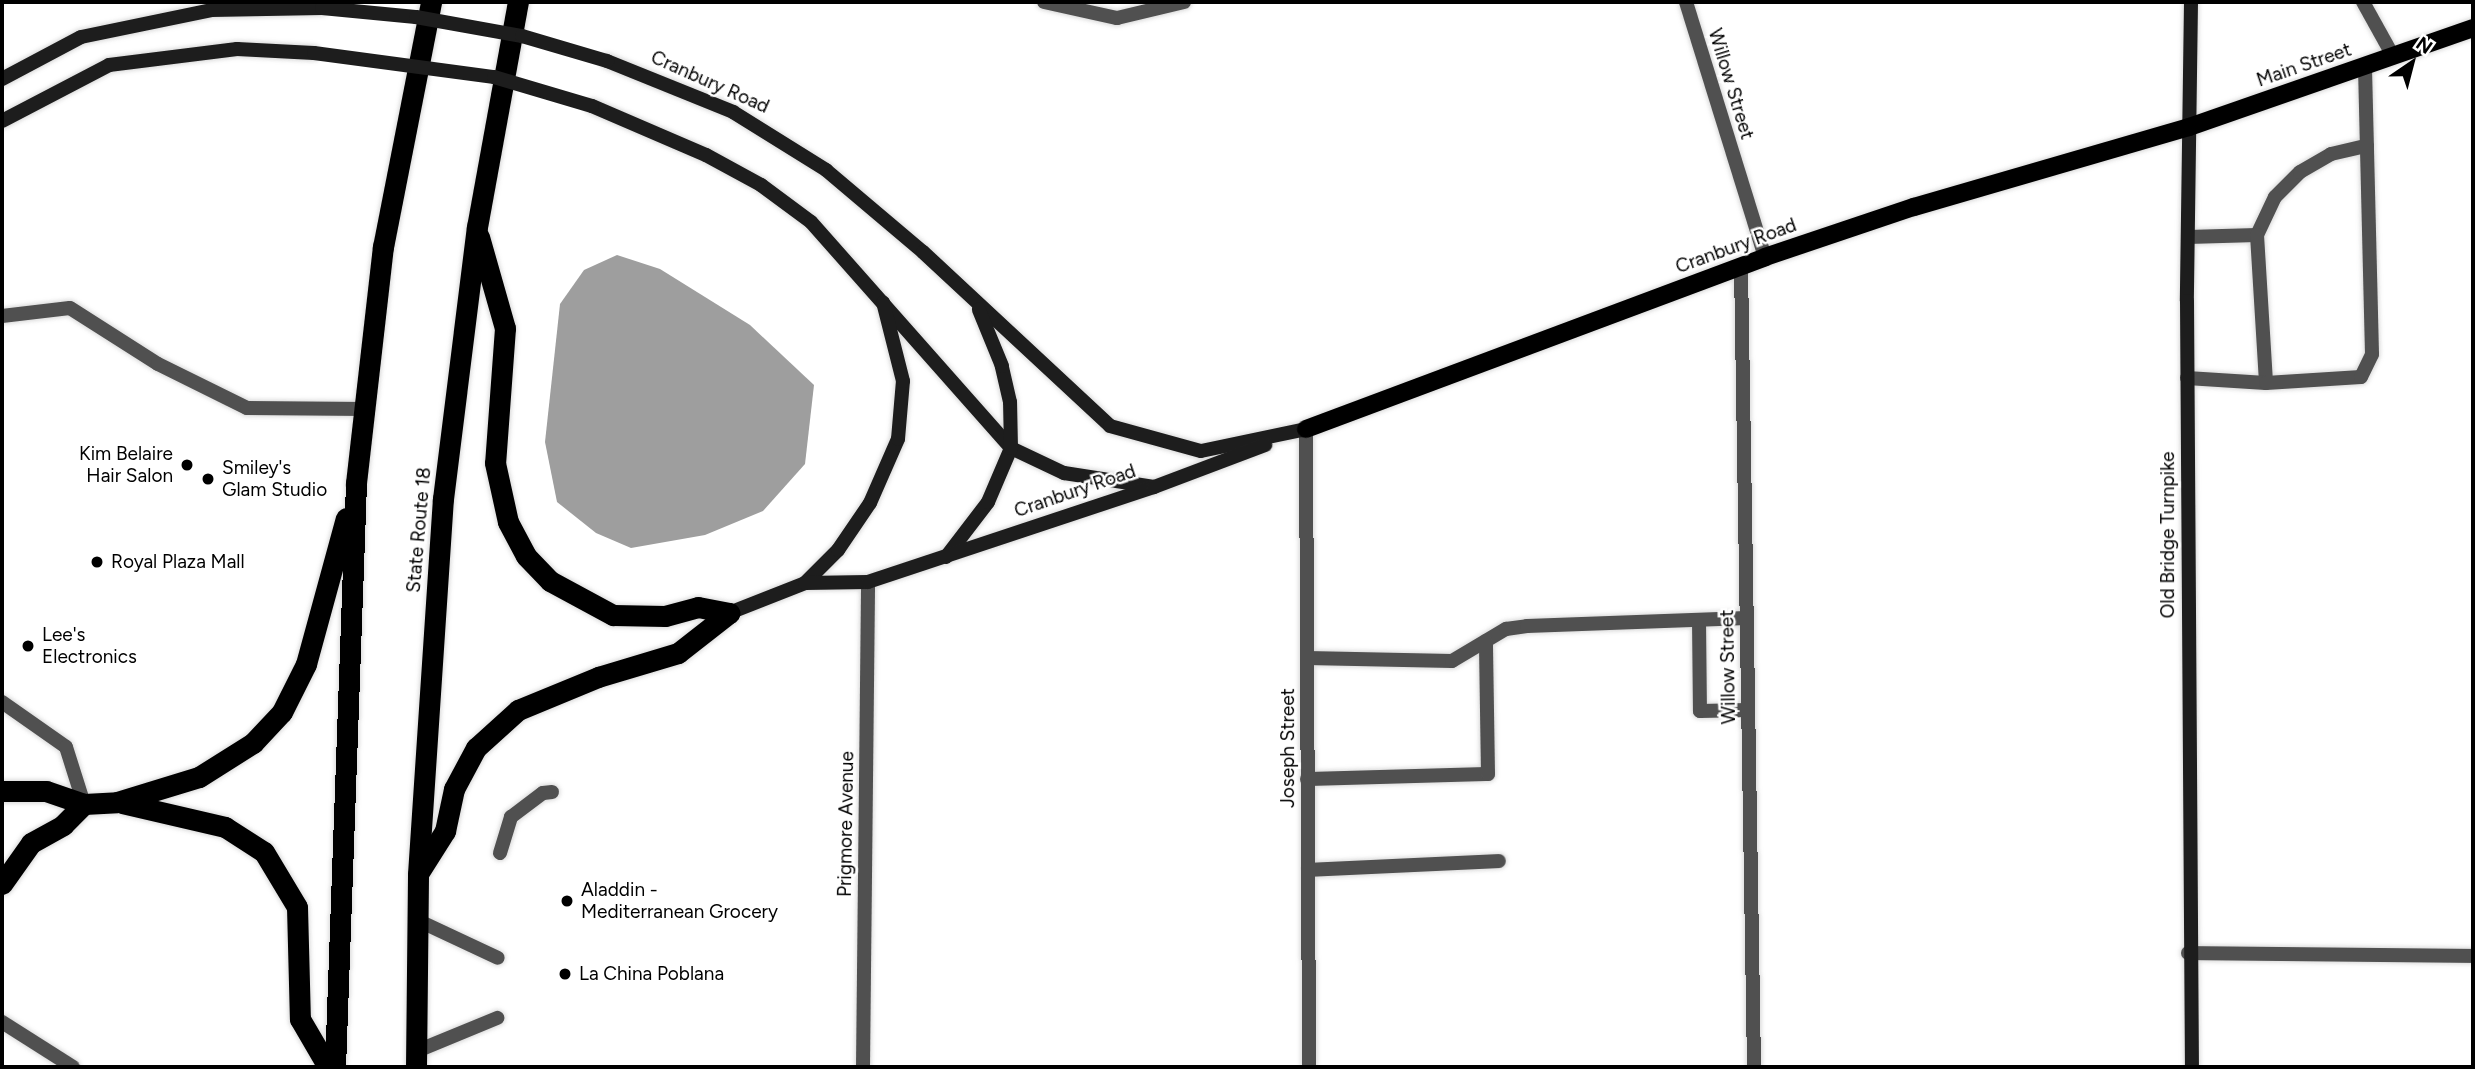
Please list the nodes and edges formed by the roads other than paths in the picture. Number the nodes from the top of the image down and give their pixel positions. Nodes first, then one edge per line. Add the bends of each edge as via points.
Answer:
1 (430, 2) edge
2 (518, 2) edge
3 (1044, 2) edge
4 (1184, 2) edge
5 (1686, 2) edge
6 (2191, 2) edge
7 (2363, 2) edge
8 (2473, 29) edge
9 (2393, 56) junction
10 (2365, 66) junction
11 (2, 79) edge
12 (2, 121) edge
13 (2189, 127) junction
14 (2367, 146) junction
15 (477, 227) junction
16 (2257, 235) junction
17 (2188, 237) junction
18 (1765, 257) junction
19 (1741, 266) junction
20 (882, 297) junction
21 (977, 304) junction
22 (2, 316) edge
23 (2187, 378) junction
24 (2266, 383) junction
25 (367, 409) junction
26 (1306, 429) junction
27 (1011, 448) junction
28 (355, 483) junction
29 (1154, 487) junction
30 (946, 557) junction
31 (868, 582) junction
32 (805, 583) junction
33 (729, 613) junction
34 (1746, 618) junction
35 (1699, 620) junction
36 (1486, 641) junction
37 (1307, 658) junction
38 (2, 702) edge
39 (1748, 710) junction
40 (1307, 779) junction
41 (2, 791) edge
42 (552, 792) dead end
43 (117, 802) junction
44 (84, 804) junction
45 (500, 853) dead end
46 (1499, 861) dead end
47 (1308, 870) junction
48 (418, 874) junction
49 (2, 884) edge
50 (416, 920) junction
51 (2188, 953) junction
52 (2473, 956) edge
53 (498, 958) dead end
54 (497, 1018) dead end
55 (2, 1022) edge
56 (416, 1059) edge
57 (73, 1067) edge
58 (328, 1067) edge
59 (335, 1067) edge
60 (863, 1067) edge
61 (1308, 1067) edge
62 (1754, 1067) edge
63 (2192, 1067) edge

1 - 25 highway via 383,247
2 - 15 highway, State Route 18
3 - 4 street via 1117,18
5 - 18 street, Willow Street
6 - 13 main road, Old Bridge Turnpike
7 - 9 street
8 - 9 main road, Main Street
9 - 10 main road, Main Street
10 - 13 main road, Main Street
10 - 14 street
11 - 21 main road, Cranbury Road, bridge via 81,37 211,10 322,8 416,17 522,36 607,61 733,112 783,140 923,252
12 - 20 main road, Cranbury Road, bridge via 109,65 237,49 314,53 494,77 592,106 761,184 811,222
13 - 17 main road, Old Bridge Turnpike
13 - 18 main road, Cranbury Road via 1914,207
14 - 16 street via 2331,154 2300,172 2275,197
14 - 24 street via 2372,354 2361,377 2347,381
15 - 33 highway via 505,328 495,464 508,522 526,556 550,581 613,615 665,616 698,607
15 - 48 highway, State Route 18 via 443,499
16 - 17 street
16 - 24 street
17 - 23 main road, Old Bridge Turnpike
18 - 19 main road, Cranbury Road
19 - 26 main road, Cranbury Road
19 - 34 street, Willow Street
20 - 27 main road, Cranbury Road
20 - 32 main road via 903,381 898,439 870,503 838,550
21 - 26 main road, Cranbury Road via 1110,426 1201,451
21 - 27 main road via 1002,366 1010,402
22 - 25 street via 69,309 158,364 247,408
23 - 24 street
23 - 51 main road, Old Bridge Turnpike
25 - 28 highway
26 - 29 main road, Cranbury Road
26 - 37 street, Joseph Street
27 - 29 main road, Cranbury Road via 1063,473
27 - 30 main road via 988,502
28 - 43 highway via 306,664 282,712 253,743 200,777
28 - 59 highway
29 - 30 main road, Cranbury Road
30 - 31 main road, Cranbury Road
31 - 32 main road, Cranbury Road
31 - 60 street, Prigmore Avenue
32 - 33 main road, Cranbury Road
33 - 48 highway via 678,653 598,677 518,710 476,748 454,789 445,831
34 - 35 street
34 - 39 street, Willow Street
35 - 36 street via 1527,626 1506,629
35 - 39 street via 1700,711
36 - 37 street via 1452,662
36 - 40 street via 1489,774
37 - 40 street, Joseph Street
38 - 44 street via 66,747
39 - 62 street, Willow Street
40 - 47 street, Joseph Street
41 - 44 highway via 46,792
42 - 45 street via 543,793 510,817
43 - 44 highway
43 - 58 highway via 225,827 264,852 297,907 300,1019
44 - 49 highway via 63,825 31,843
46 - 47 street
47 - 61 street, Joseph Street
48 - 50 highway, State Route 18
50 - 53 street
50 - 56 highway, State Route 18
51 - 52 street
51 - 63 main road, Old Bridge Turnpike
54 - 56 street
55 - 57 street

